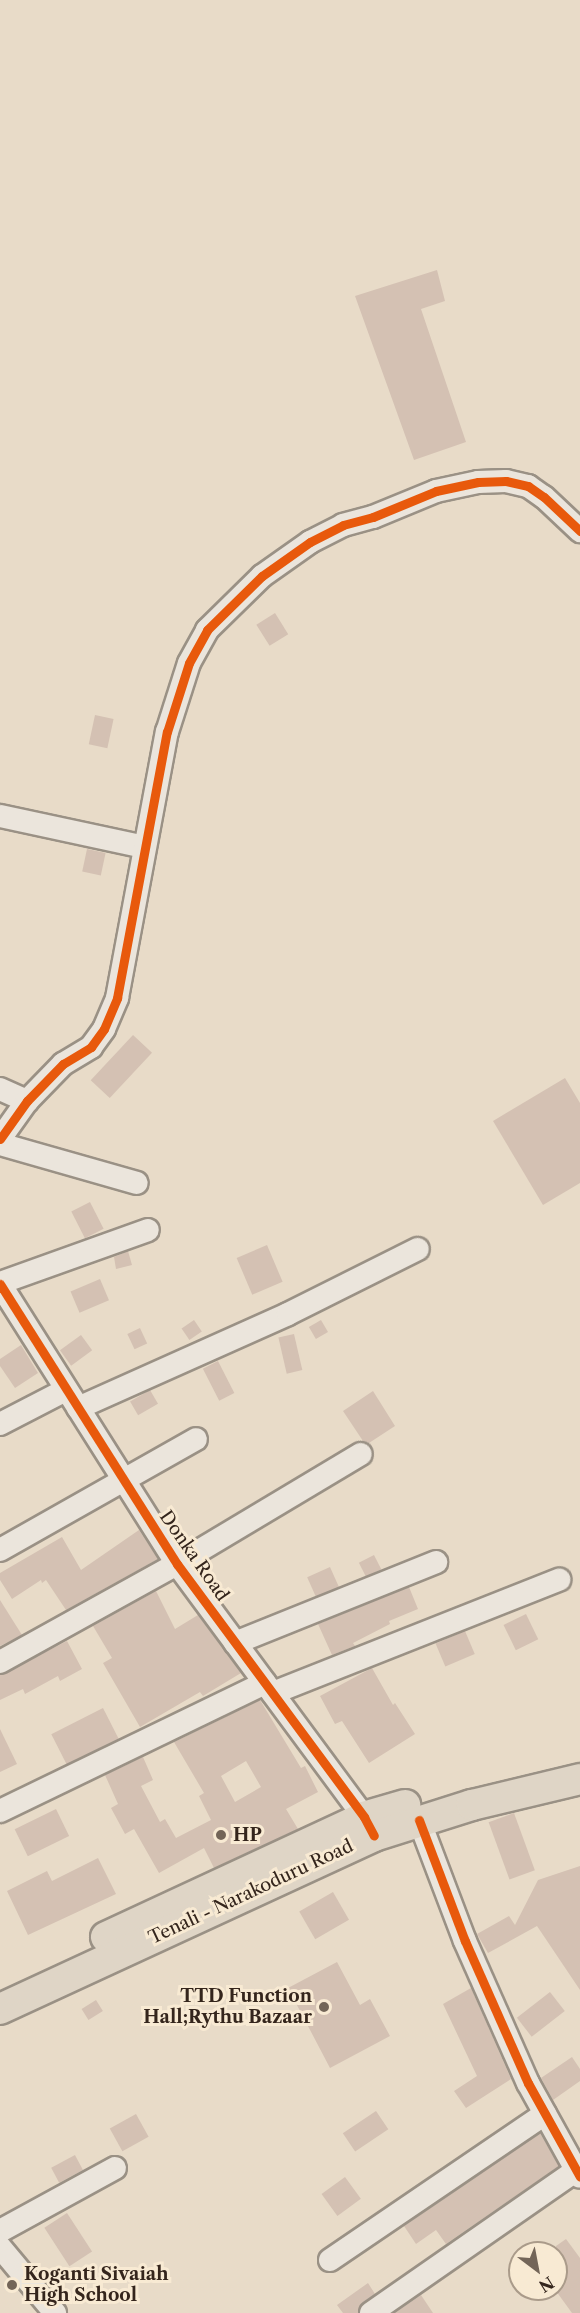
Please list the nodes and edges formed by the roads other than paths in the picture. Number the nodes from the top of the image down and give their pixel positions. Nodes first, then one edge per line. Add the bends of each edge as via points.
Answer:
1 (580, 531) edge
2 (0, 816) edge
3 (144, 847) junction
4 (0, 1089) edge
5 (27, 1101) junction
6 (0, 1141) edge
7 (137, 1183) dead end
8 (148, 1230) dead end
9 (418, 1249) dead end
10 (0, 1284) edge
11 (72, 1399) junction
12 (0, 1424) edge
13 (196, 1439) dead end
14 (361, 1454) dead end
15 (123, 1481) junction
16 (0, 1550) edge
17 (436, 1562) dead end
18 (177, 1564) junction
19 (559, 1580) dead end
20 (236, 1643) junction
21 (0, 1662) edge
22 (269, 1688) junction
23 (580, 1760) edge
24 (580, 1779) edge
25 (0, 1811) edge
26 (419, 1820) junction
27 (369, 1826) junction
28 (0, 1987) edge
29 (0, 2009) edge
30 (545, 2114) junction
31 (115, 2169) dead end
32 (578, 2174) edge
33 (0, 2231) edge
34 (0, 2247) edge
35 (330, 2260) dead end
36 (55, 2313) edge
37 (371, 2313) edge

1 - 3 street via 528,486 506,481 478,482 436,491 343,525 310,542 262,576 207,630 189,663 167,732
2 - 3 street
3 - 5 street via 117,998 104,1029 86,1052 63,1064
4 - 5 street
5 - 6 street
6 - 7 street
8 - 10 street
9 - 11 street via 288,1314
10 - 11 street, Donka Road
11 - 12 street
11 - 15 street, Donka Road
13 - 15 street
14 - 18 street
15 - 16 street
15 - 18 street, Donka Road
17 - 20 street
18 - 20 street, Donka Road
18 - 21 street
19 - 22 street
20 - 22 street, Donka Road
22 - 25 street
22 - 27 street, Donka Road
23 - 27 main road, Tenali - Narakoduru Road
24 - 26 main road, Tenali - Narakoduru Road
26 - 27 main road, Tenali - Narakoduru Road
26 - 30 street via 465,1941
27 - 28 main road, Tenali - Narakoduru Road
27 - 29 main road, Tenali - Narakoduru Road
30 - 32 street
30 - 35 street
31 - 33 street
32 - 37 street
34 - 36 street

